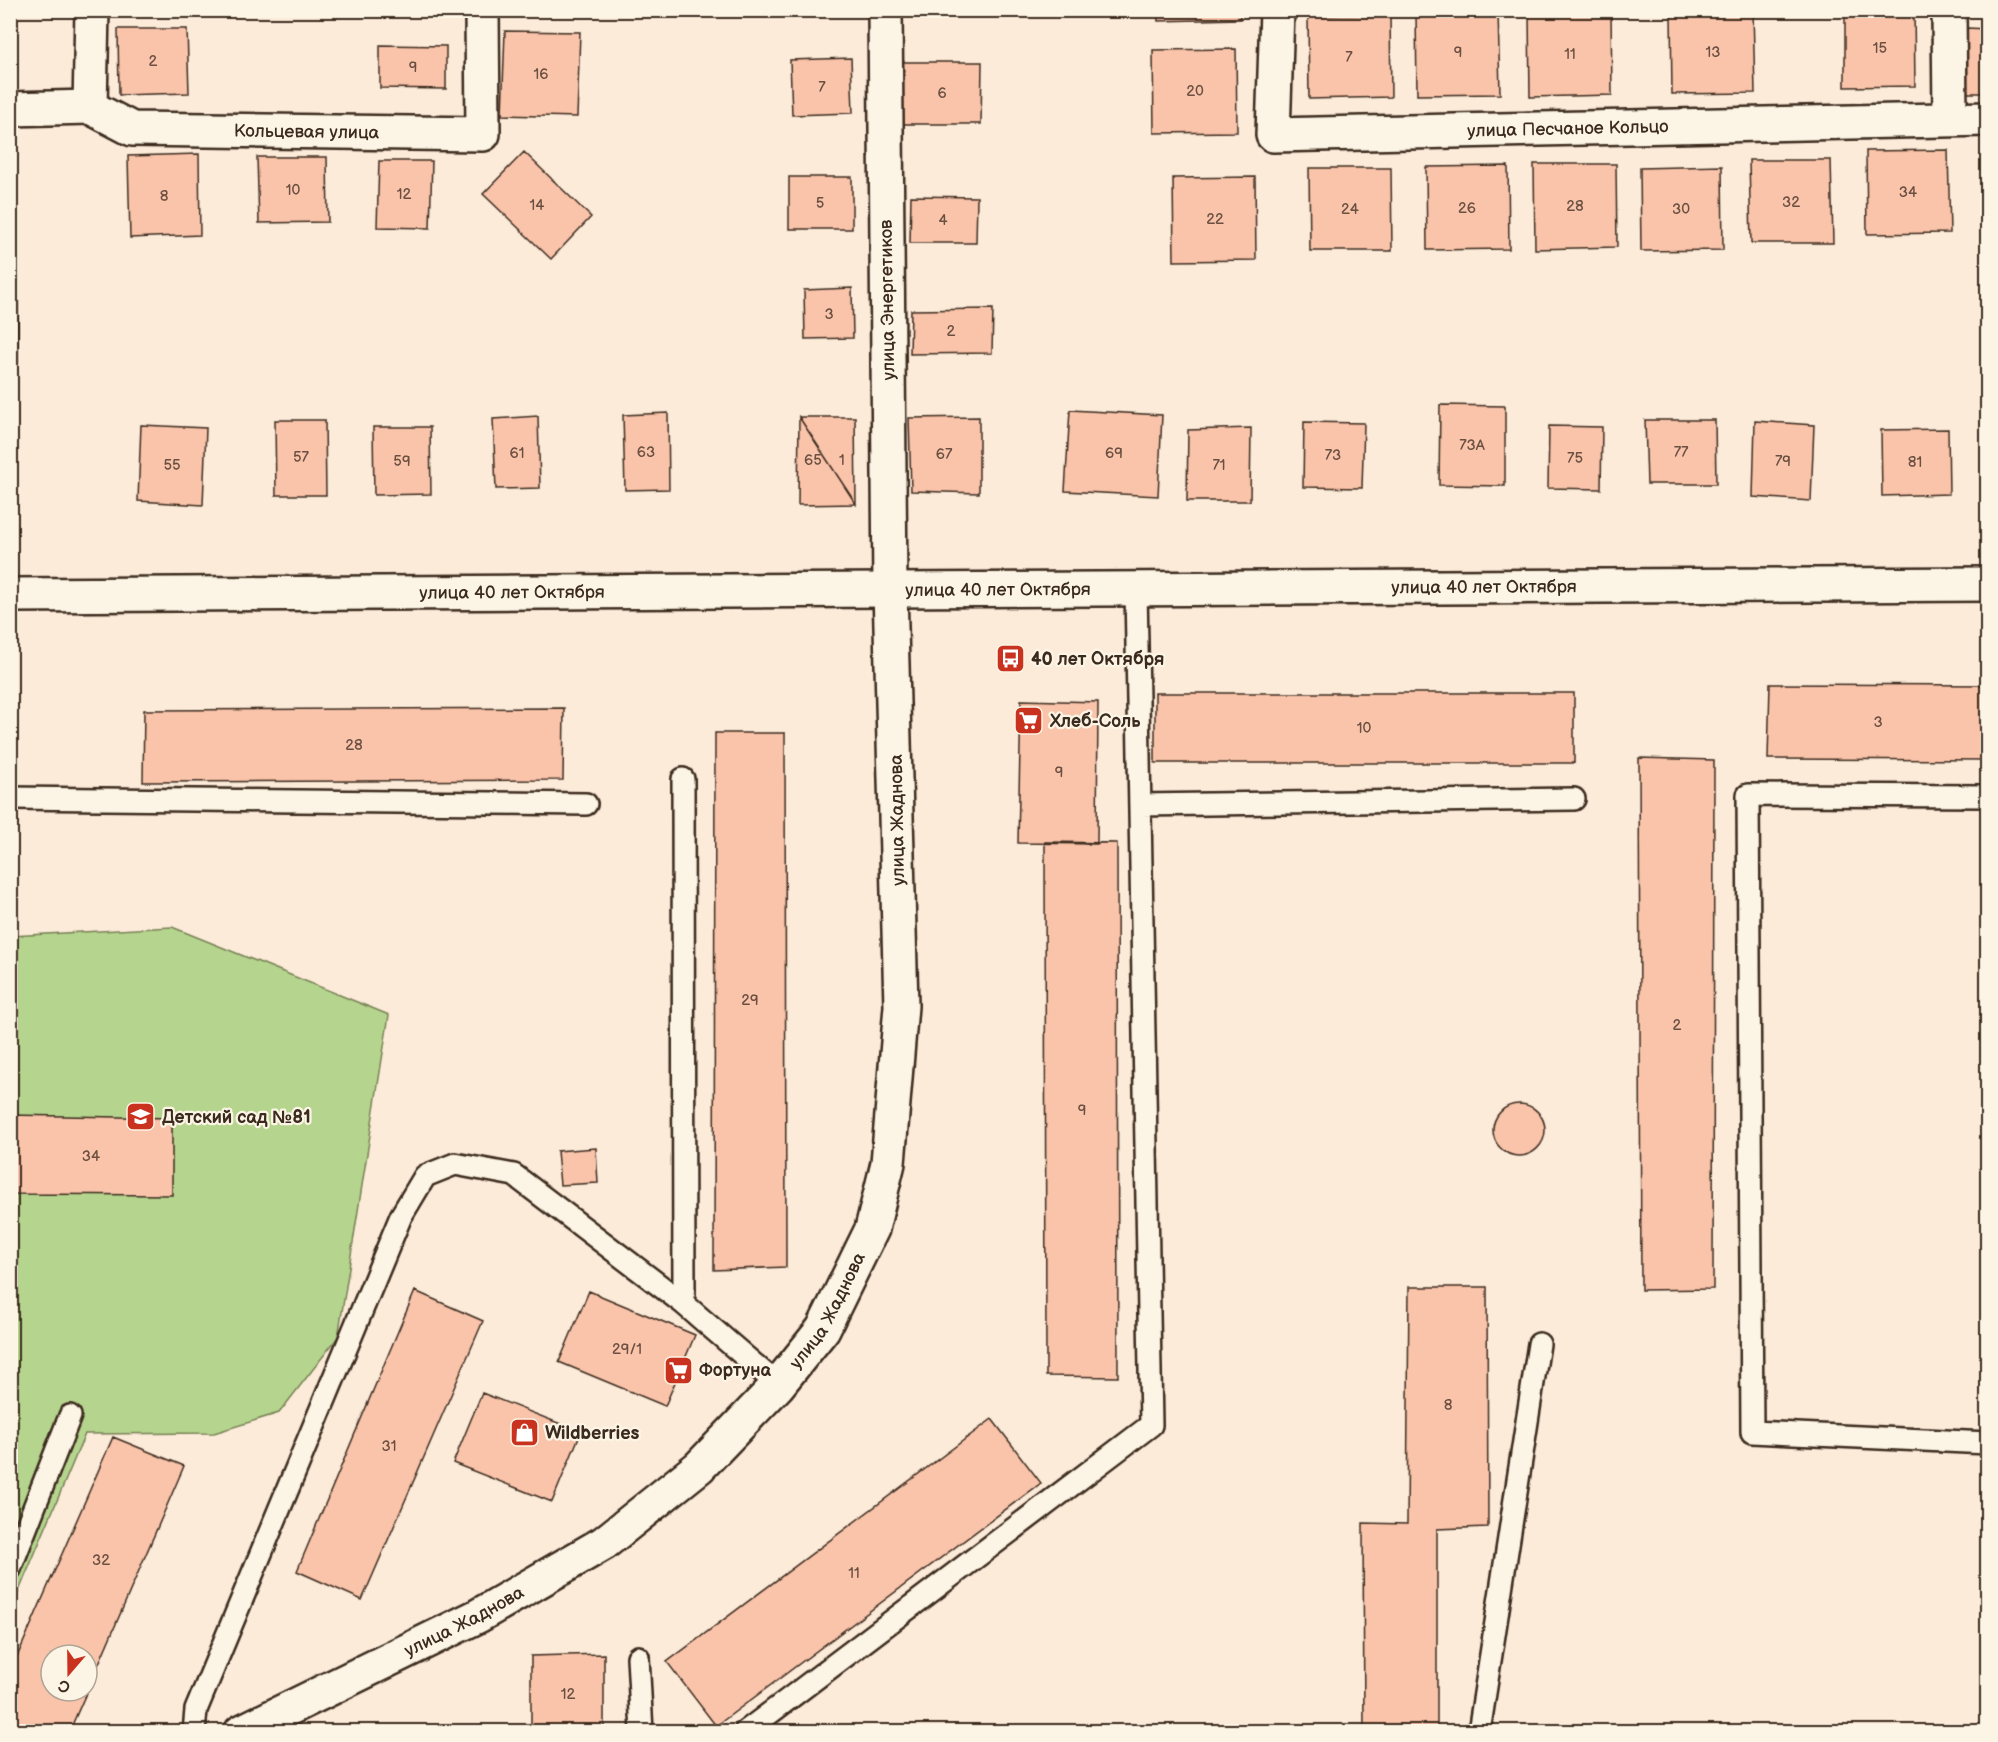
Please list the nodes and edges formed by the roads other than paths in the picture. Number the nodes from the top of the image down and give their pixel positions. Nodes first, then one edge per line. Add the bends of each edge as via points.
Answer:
1 (92, 10) edge
2 (482, 10) edge
3 (885, 10) edge
4 (1277, 10) edge
5 (1949, 10) edge
6 (90, 107) junction
7 (10, 109) edge
8 (1950, 118) junction
9 (1988, 119) edge
10 (1988, 584) edge
11 (890, 589) junction
12 (1136, 589) junction
13 (10, 595) edge
14 (683, 779) dead end
15 (1988, 796) edge
16 (10, 798) edge
17 (1574, 799) dead end
18 (586, 804) dead end
19 (1141, 805) junction
20 (684, 1305) junction
21 (1539, 1344) dead end
22 (778, 1384) junction
23 (70, 1416) dead end
24 (1988, 1443) edge
25 (10, 1569) edge
26 (638, 1657) dead end
27 (194, 1731) edge
28 (241, 1731) edge
29 (642, 1731) edge
30 (746, 1731) edge
31 (1479, 1731) edge

1 - 6 street
2 - 6 street, Кольцевая улица via 483,134 132,129
3 - 11 street, улица Энергетиков
4 - 8 street, улица Песчаное Кольцо via 1273,135
5 - 8 street
6 - 7 street, Кольцевая улица
8 - 9 street, улица Песчаное Кольцо
10 - 12 street, улица 40 лет Октября
11 - 12 street, улица 40 лет Октября
11 - 13 street, улица 40 лет Октября
11 - 22 street, улица Жаднова via 901,1006 888,1163 872,1229 848,1282 823,1329
12 - 19 lane
14 - 20 lane
15 - 24 lane via 1748,795 1752,1432
16 - 18 lane
17 - 19 lane
19 - 30 lane via 1151,1425
20 - 22 lane
20 - 27 lane via 514,1175 455,1164 425,1176 396,1227 196,1710
21 - 31 lane
22 - 28 street, улица Жаднова via 699,1467 604,1543 478,1616
23 - 25 lane
26 - 29 lane

